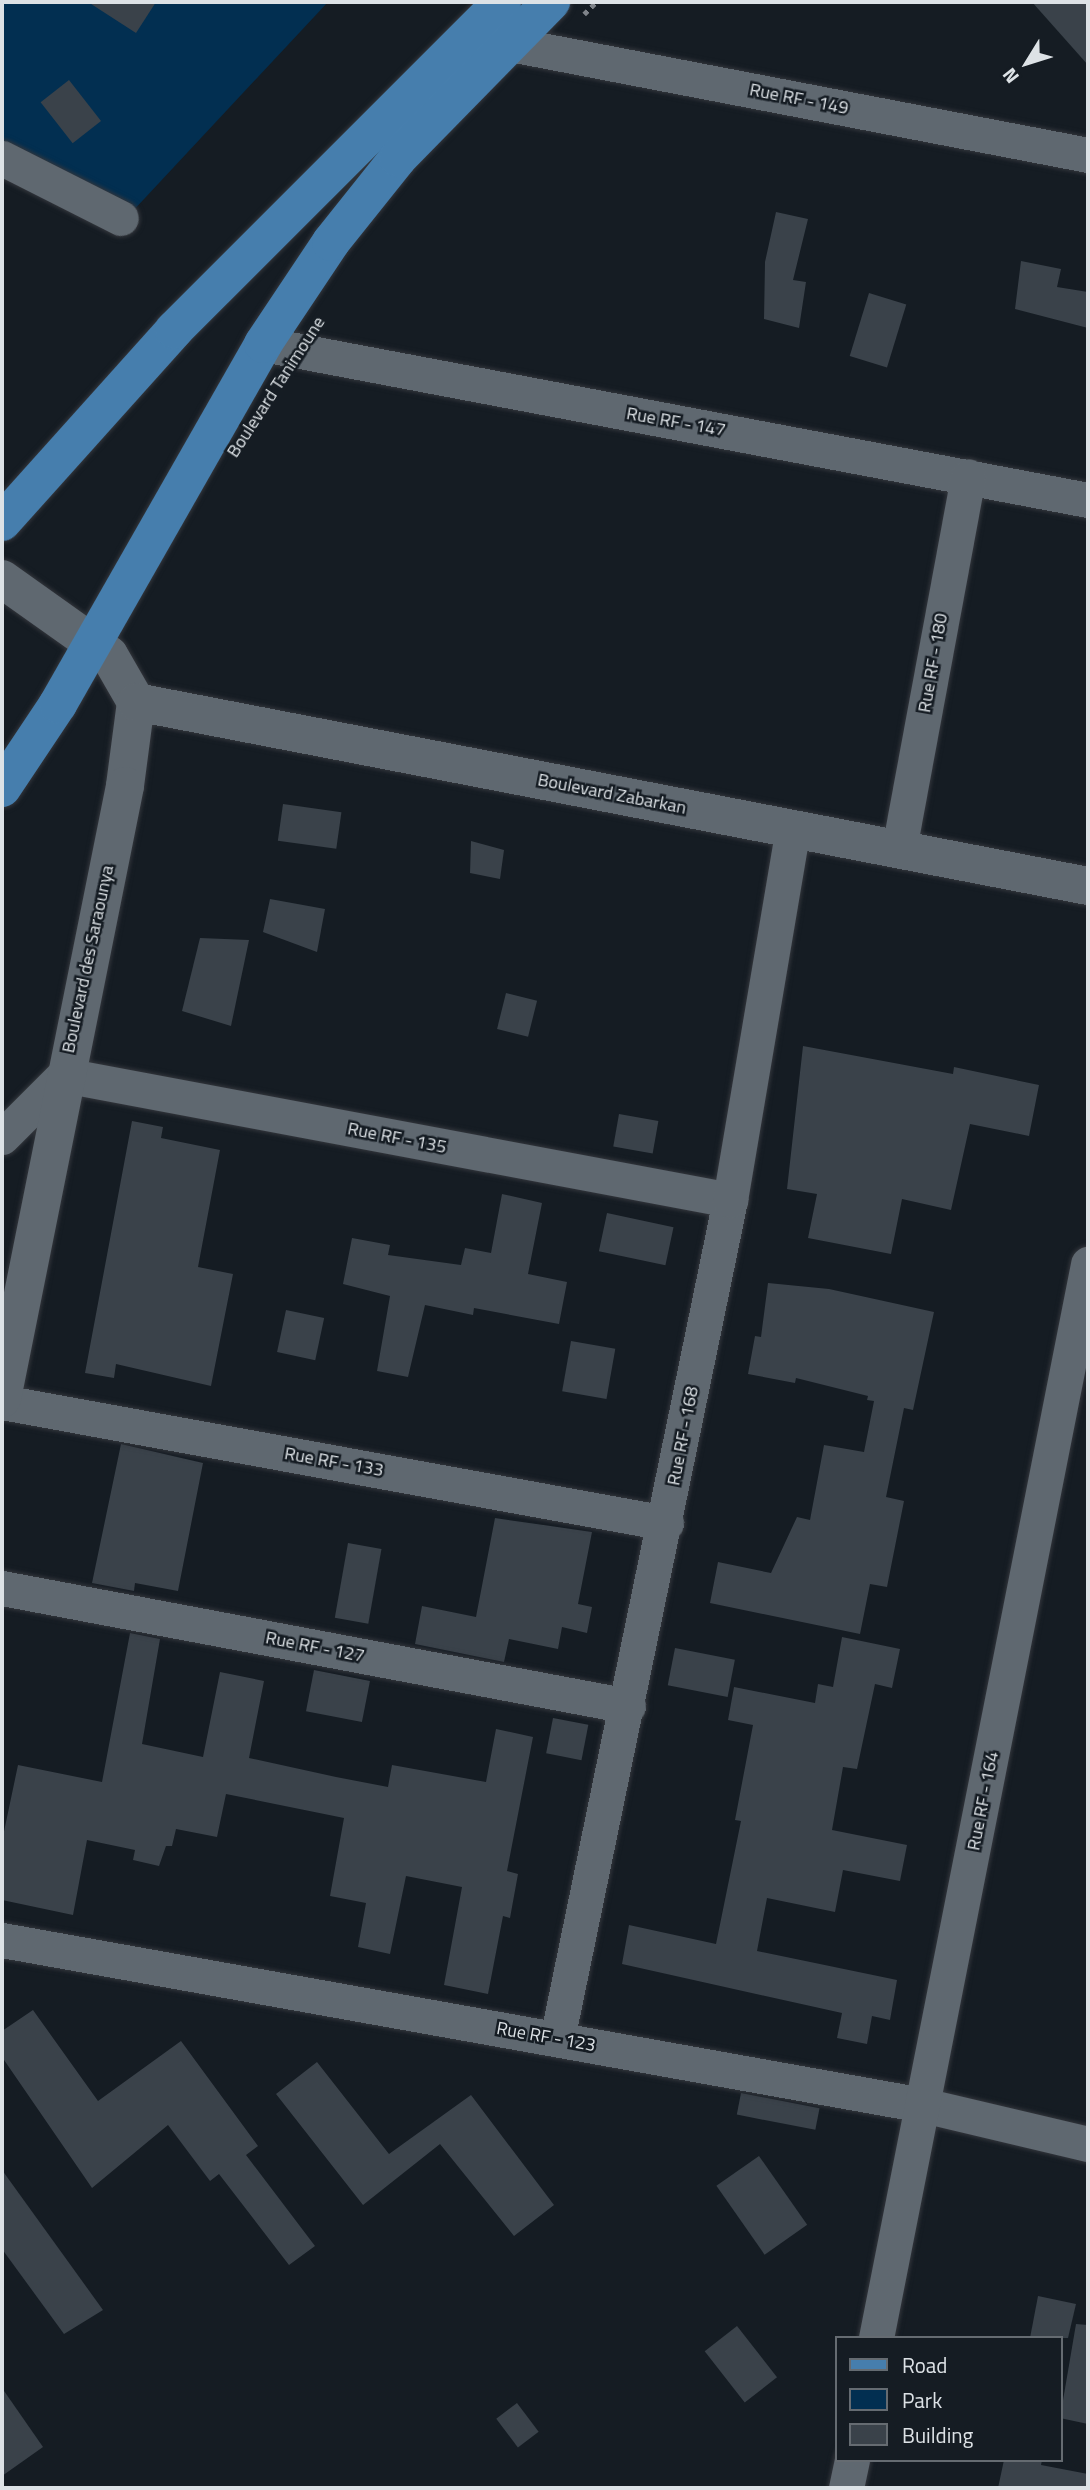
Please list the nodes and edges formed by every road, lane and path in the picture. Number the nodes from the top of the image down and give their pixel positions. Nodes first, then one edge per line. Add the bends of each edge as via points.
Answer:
1 (502, 2) edge
2 (551, 2) edge
3 (596, 2) edge
4 (509, 44) junction
5 (547, 51) junction
6 (1088, 155) edge
7 (2, 158) edge
8 (121, 218) dead end
9 (263, 344) junction
10 (968, 476) junction
11 (1088, 500) edge
12 (2, 522) edge
13 (2, 579) edge
14 (94, 642) junction
15 (136, 702) junction
16 (2, 788) edge
17 (793, 829) junction
18 (899, 849) junction
19 (1088, 886) edge
20 (64, 1075) junction
21 (2, 1137) edge
22 (730, 1200) junction
23 (1088, 1264) edge
24 (2, 1400) edge
25 (666, 1523) junction
26 (2, 1588) edge
27 (628, 1706) junction
28 (2, 1940) edge
29 (557, 2039) junction
30 (923, 2105) junction
31 (1088, 2144) edge
32 (876, 2336) edge
33 (852, 2462) edge
34 (846, 2488) edge

1 - 12 main road via 174,330
2 - 4 main road, Boulevard Tanimoune
3 - 5 path
4 - 5 street, Rue RF - 149
4 - 9 main road, Boulevard Tanimoune via 362,199
5 - 6 street, Rue RF - 149
7 - 8 street
9 - 10 street, Rue RF - 147
9 - 14 main road, Boulevard Tanimoune
10 - 11 street, Rue RF - 147
10 - 18 street, Rue RF - 180
13 - 14 street
14 - 15 street via 118,667
14 - 16 main road, Boulevard Tanimoune
15 - 17 street, Boulevard Zabarkan
15 - 20 street, Boulevard des Saraounya via 125,786
17 - 18 street, Boulevard Zabarkan
17 - 22 street, Rue RF - 168
18 - 19 street, Boulevard Zabarkan
20 - 21 street
20 - 22 street, Rue RF - 135
20 - 24 street, Boulevard des Saraounya
22 - 25 street, Rue RF - 168
23 - 30 street, Rue RF - 164
24 - 25 street, Rue RF - 133
25 - 27 street, Rue RF - 168
26 - 27 street, Rue RF - 127
27 - 29 street, Rue RF - 168
28 - 29 street, Rue RF - 123
29 - 30 street, Rue RF - 123
30 - 31 street, Rue RF - 123
30 - 32 street, Rue RF - 164
33 - 34 street

